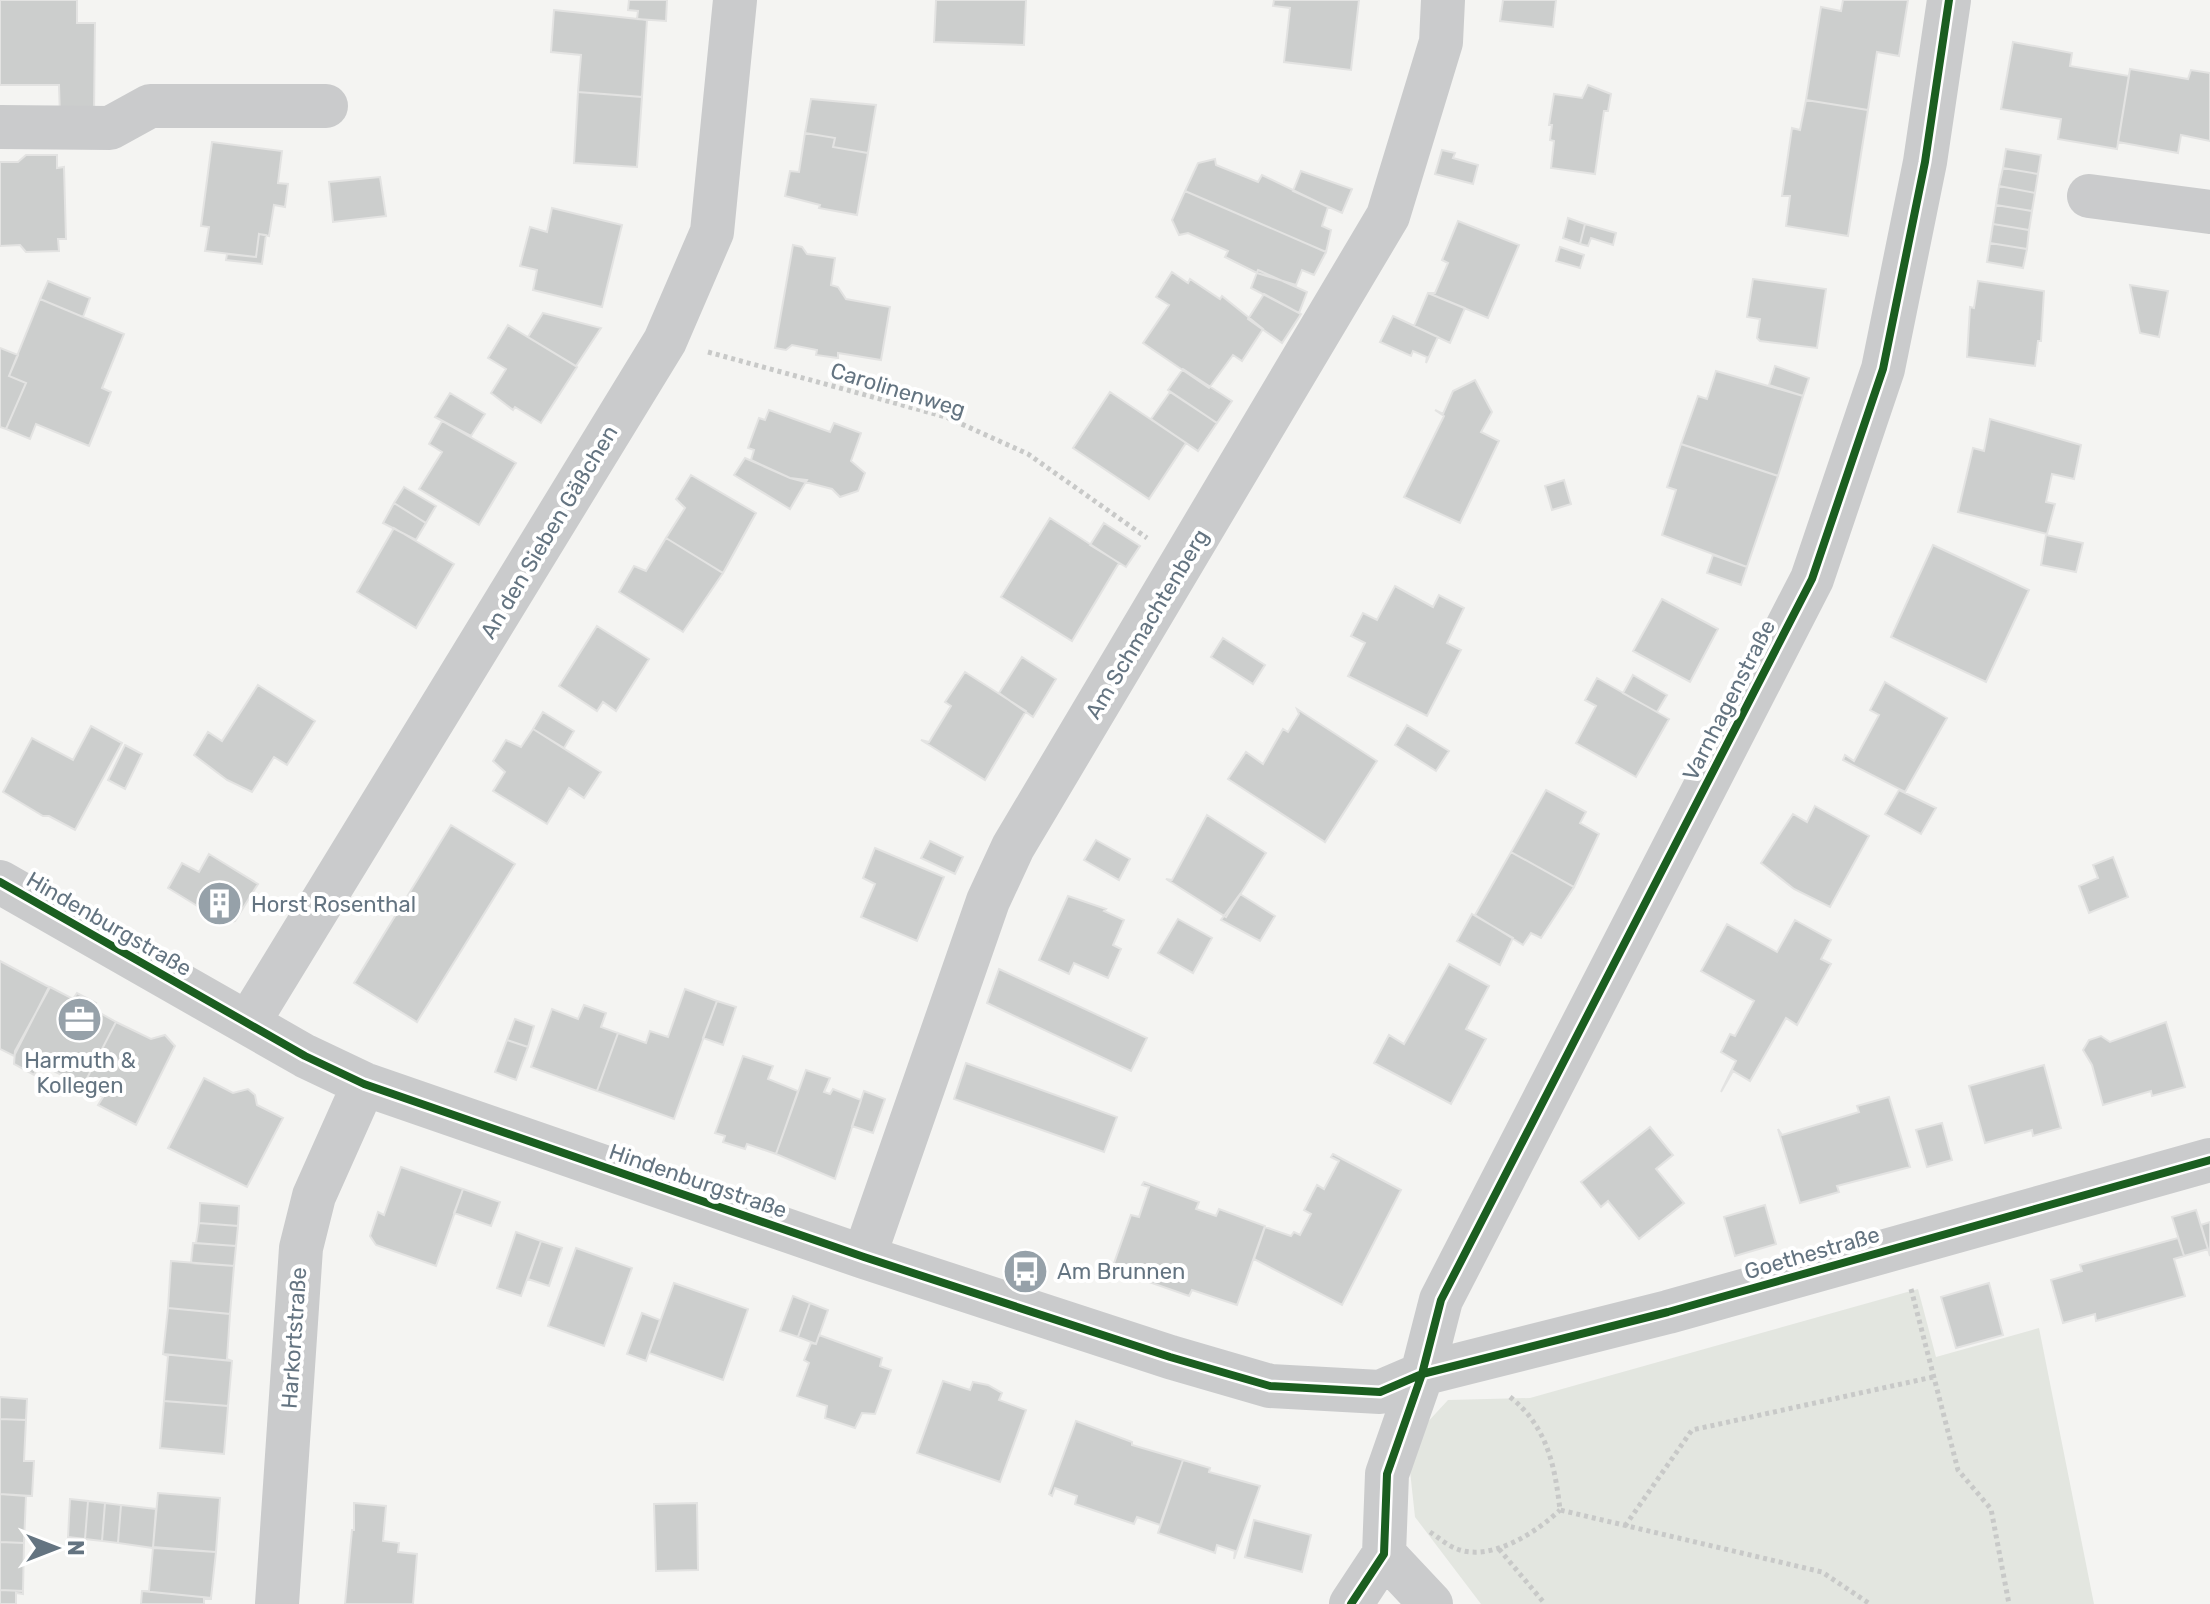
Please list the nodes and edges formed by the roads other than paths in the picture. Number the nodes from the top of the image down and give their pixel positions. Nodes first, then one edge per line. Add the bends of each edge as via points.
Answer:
1 (735, 0) edge
2 (1443, 0) edge
3 (1949, 0) edge
4 (326, 106) dead end
5 (0, 127) edge
6 (2089, 196) dead end
7 (2210, 212) edge
8 (0, 882) edge
9 (248, 1023) junction
10 (364, 1084) junction
11 (2210, 1160) edge
12 (864, 1257) junction
13 (1422, 1374) junction
14 (1384, 1554) junction
15 (277, 1604) edge
16 (1351, 1604) edge
17 (1431, 1604) edge

1 - 9 street, An den Sieben Gäßchen via 712,232 665,341
2 - 12 street, Am Schmachtenberg via 1441,42 1388,216 1013,847 988,901
3 - 13 street, Varnhagenstraße via 1925,162 1883,369 1812,579 1441,1300
4 - 5 street via 150,106 110,128
6 - 7 street
8 - 9 street, Hindenburgstraße
9 - 10 street, Hindenburgstraße
10 - 12 street, Hindenburgstraße
10 - 15 street, Harkortstraße via 314,1196 301,1248
11 - 13 street, Goethestraße via 1668,1312
12 - 13 street, Hindenburgstraße via 1270,1386 1380,1392
13 - 14 street, Varnhagenstraße via 1387,1474
14 - 16 street
14 - 17 street

